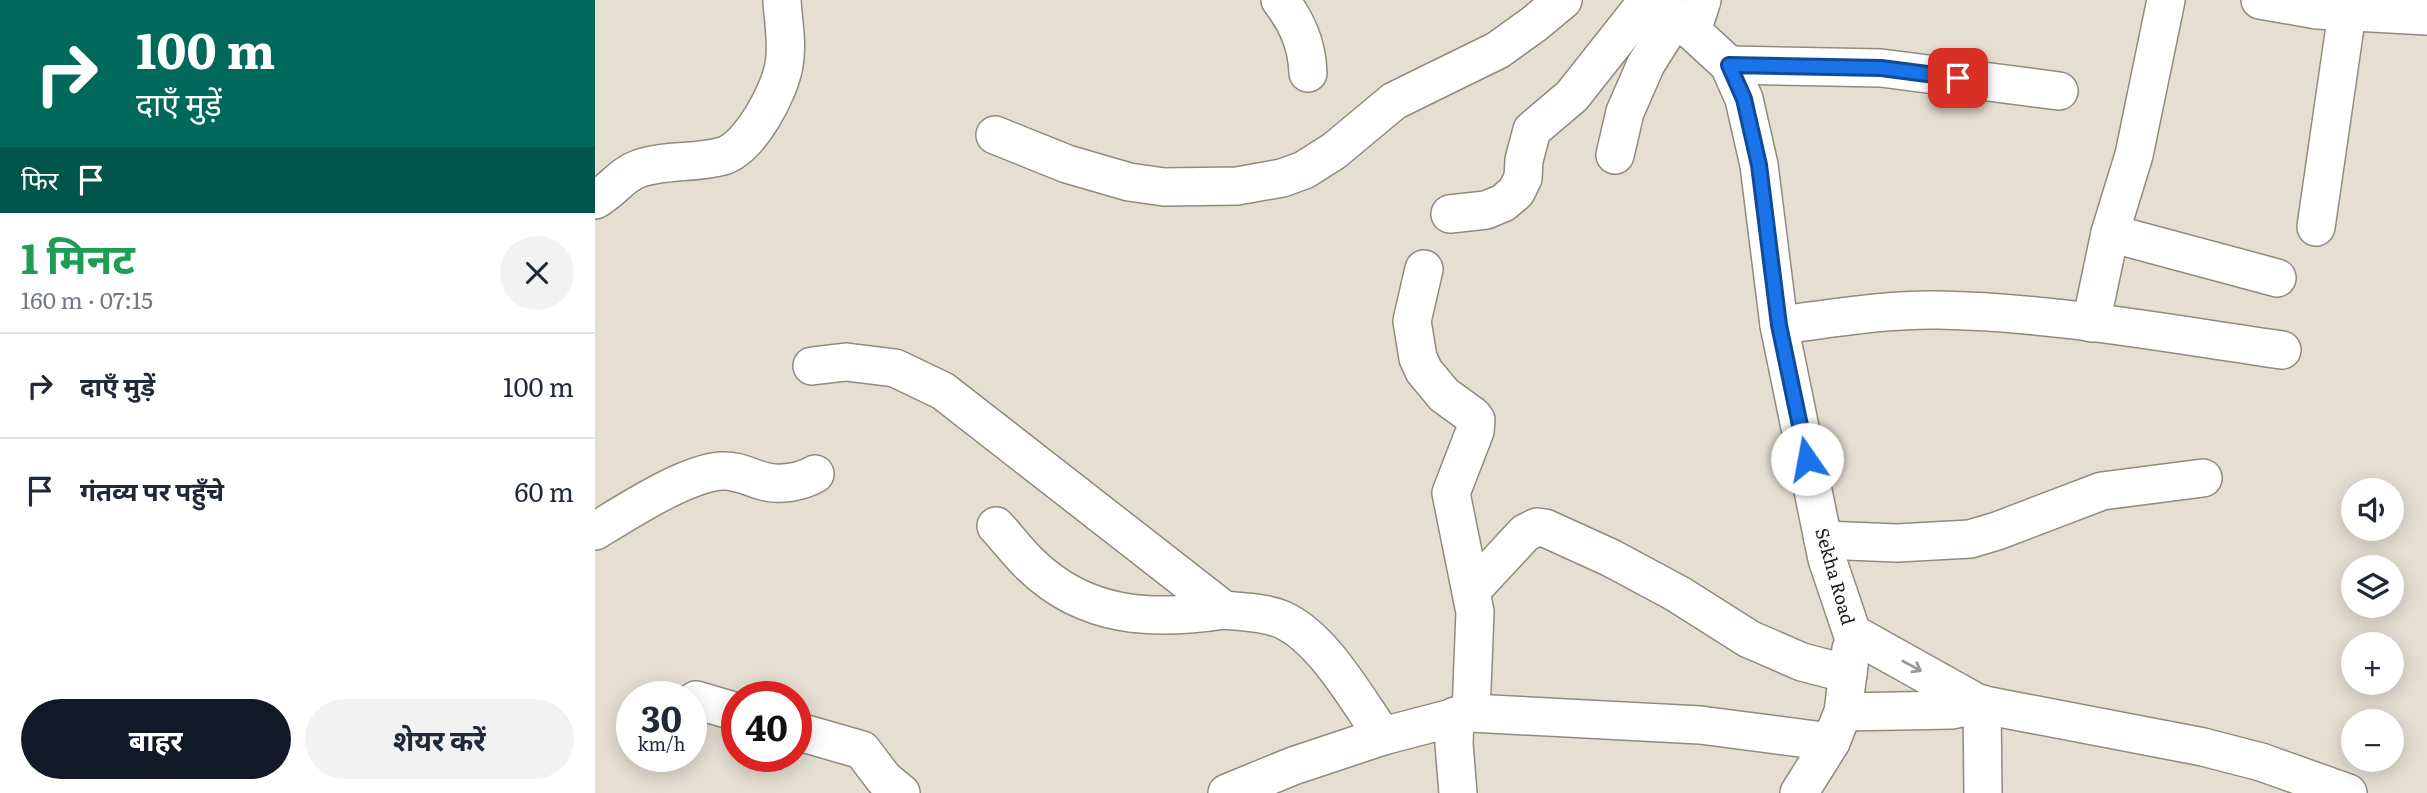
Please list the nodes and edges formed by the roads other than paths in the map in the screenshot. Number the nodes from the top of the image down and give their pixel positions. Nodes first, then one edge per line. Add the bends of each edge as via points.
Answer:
1 (782, 0) edge
2 (1280, 0) edge
3 (1563, 0) edge
4 (2166, 0) edge
5 (2260, 0) edge
6 (1674, 10) edge
7 (2347, 13) junction
8 (2427, 16) edge
9 (1729, 65) junction
10 (1308, 73) dead end
11 (2059, 91) dead end
12 (995, 135) dead end
13 (1615, 155) dead end
14 (595, 200) edge
15 (1450, 214) dead end
16 (2316, 227) dead end
17 (2110, 233) junction
18 (1424, 269) dead end
19 (2277, 278) dead end
20 (2091, 323) junction
21 (1779, 325) junction
22 (2282, 350) dead end
23 (812, 366) dead end
24 (815, 474) dead end
25 (2203, 478) dead end
26 (996, 526) dead end
27 (595, 531) edge
28 (1823, 540) junction
29 (1472, 590) junction
30 (1223, 610) junction
31 (1852, 633) junction
32 (1847, 674) junction
33 (1980, 704) junction
34 (1463, 714) junction
35 (1837, 727) junction
36 (812, 736) edge
37 (1383, 736) junction
38 (901, 793) edge
39 (1227, 793) edge
40 (1458, 793) edge
41 (1799, 793) edge
42 (1983, 793) edge
43 (2348, 793) edge

1 - 14 street via 782,76 769,104 737,149 724,156 636,169
2 - 10 street via 1303,39
3 - 12 street via 1498,50 1394,101 1334,151 1282,178 1237,186 1164,187 1129,182 1067,164
4 - 17 street via 2134,155
5 - 7 street
6 - 9 street, Sekha Road
6 - 13 street via 1625,112
6 - 15 street via 1532,130 1516,192 1486,211
7 - 8 street
7 - 16 street
9 - 11 street via 1881,68
9 - 21 street, Sekha Road via 1744,99 1759,165
17 - 19 street
17 - 20 street
18 - 29 street via 1412,321 1418,358 1433,383 1476,422 1451,493
20 - 21 street via 1939,310
20 - 22 street
21 - 28 street, Sekha Road
23 - 30 street via 846,362 895,368 943,391
24 - 27 street via 775,483 740,472 718,471 663,491
25 - 28 street via 2102,491 1970,539 1897,543
26 - 30 street via 1046,577 1114,612 1159,616
28 - 31 street, Sekha Road
29 - 32 street via 1525,533 1545,527 1678,594 1749,639 1802,662
29 - 34 street via 1475,612
30 - 37 street via 1264,615 1299,629 1322,652
31 - 32 street
31 -> 33 street, Sekha Road
32 - 35 street
33 - 35 street, Sekha Road
33 - 42 street
33 - 43 street, Sekha Road via 2203,747
34 - 35 street, Sekha Road
34 - 37 street, Sekha Road
34 - 40 street via 1454,744
35 - 41 street
36 - 38 street via 862,750
37 - 39 street, Sekha Road

